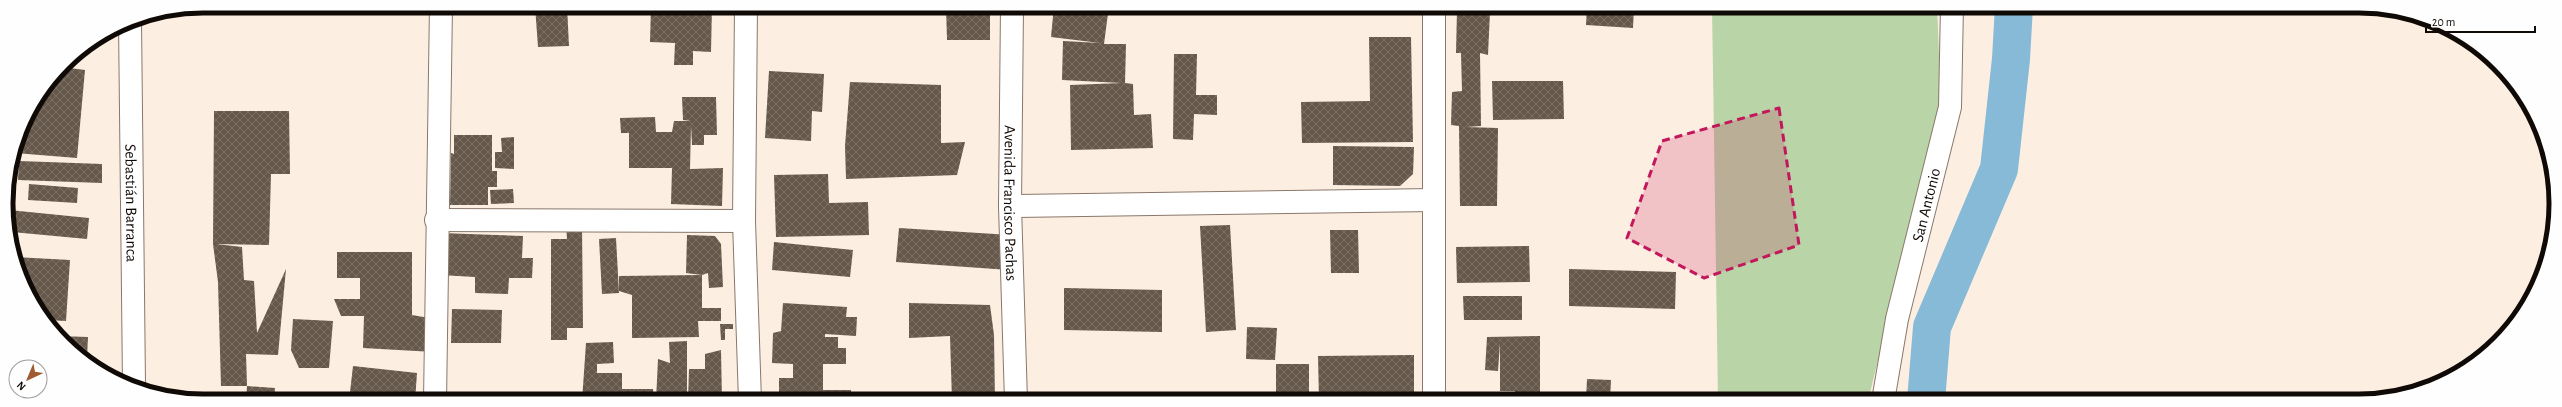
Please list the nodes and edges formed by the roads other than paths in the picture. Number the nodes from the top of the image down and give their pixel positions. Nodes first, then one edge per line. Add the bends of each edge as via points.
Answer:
1 (441, 13) edge
2 (746, 13) edge
3 (1012, 13) edge
4 (1434, 13) edge
5 (1952, 13) edge
6 (130, 28) edge
7 (1434, 200) junction
8 (1010, 206) junction
9 (436, 220) junction
10 (744, 221) junction
11 (134, 380) edge
12 (435, 394) edge
13 (750, 394) edge
14 (1016, 394) edge
15 (1434, 394) edge
16 (1884, 394) edge

1 - 9 street
2 - 10 street
3 - 8 street, Avenida Francisco Pachas
4 - 7 street
5 - 16 street, San Antonio via 1950,107 1897,319
6 - 11 street, Sebastián Barranca
7 - 8 street
7 - 15 street
8 - 14 street, Avenida Francisco Pachas
9 - 10 street
9 - 12 street via 438,319
10 - 13 street

